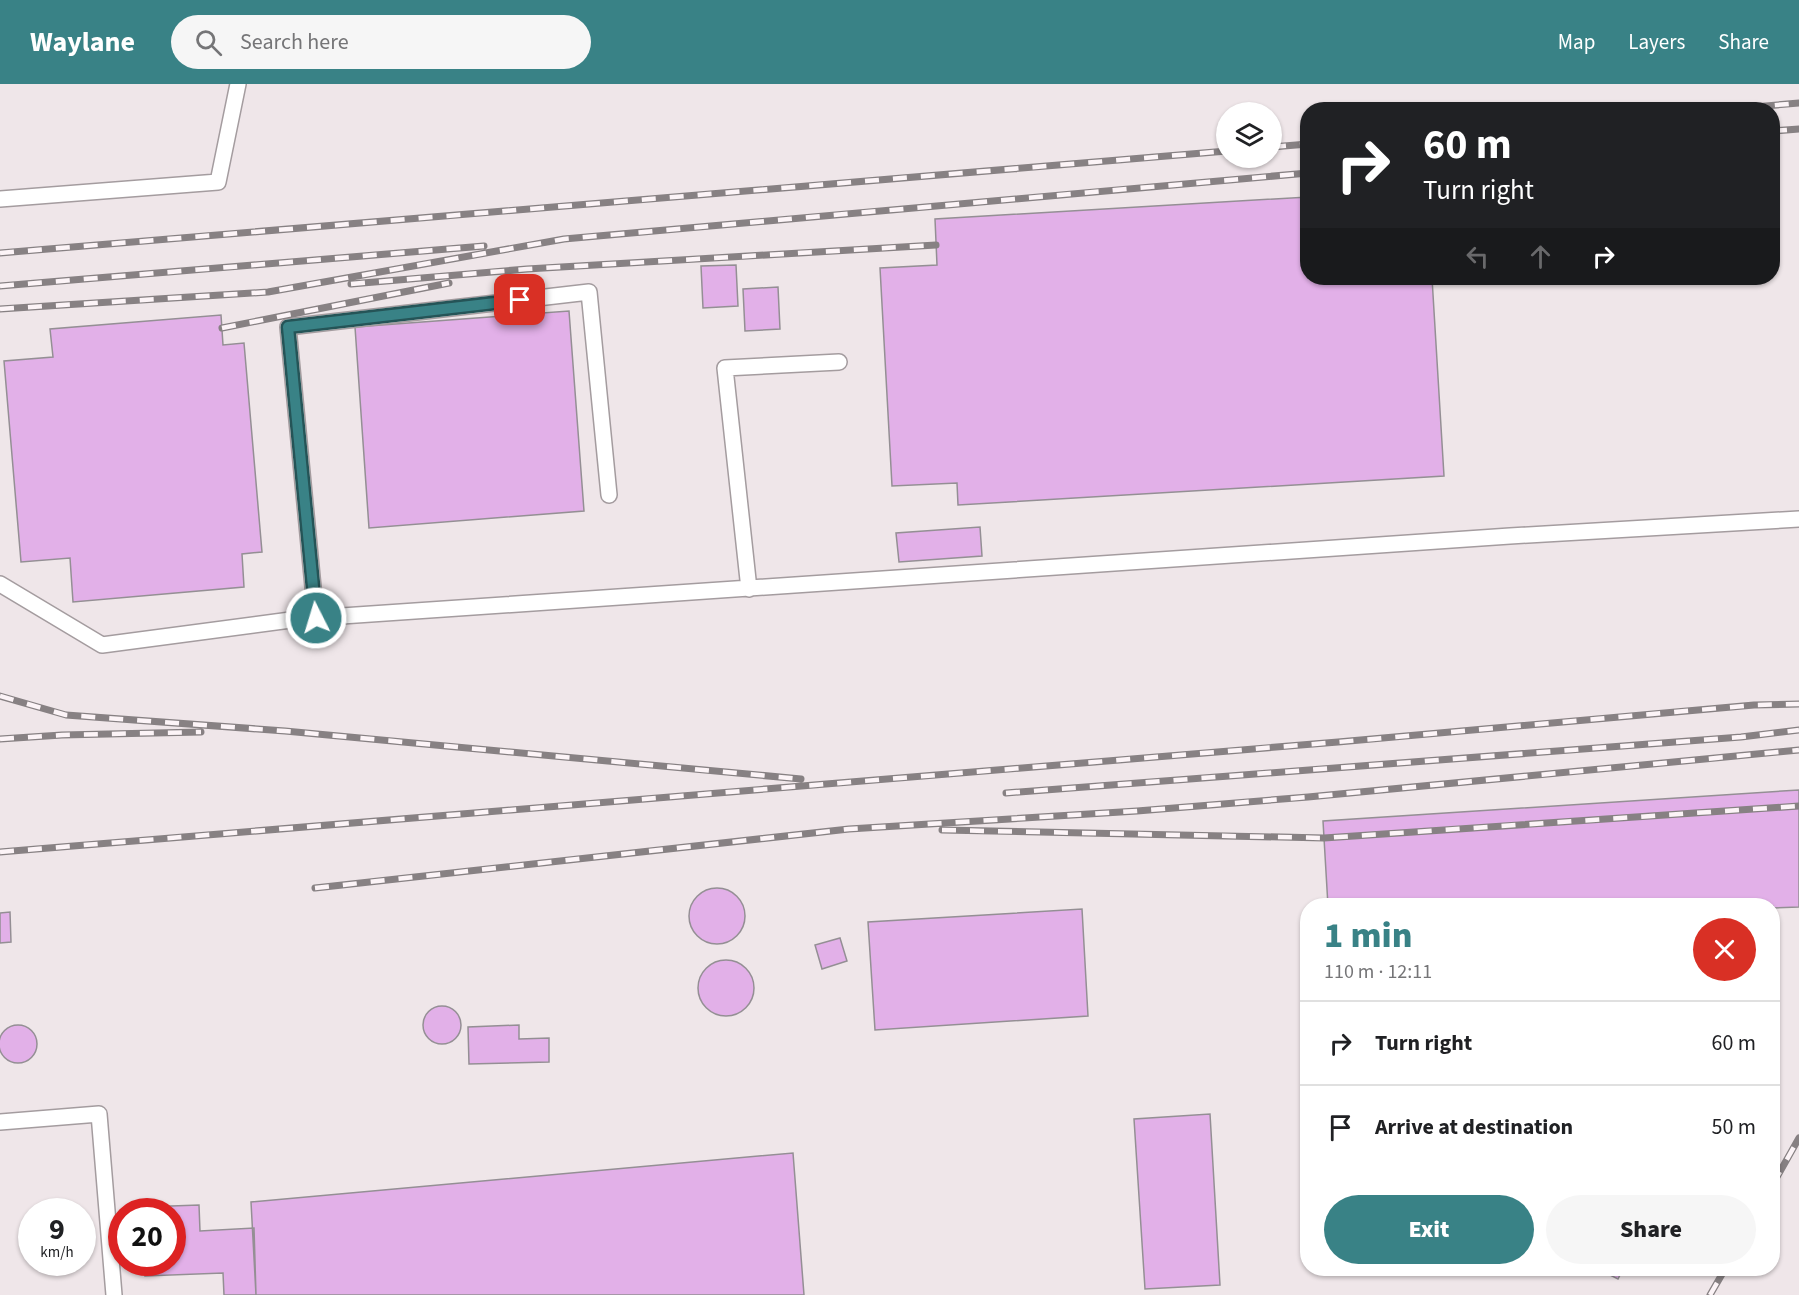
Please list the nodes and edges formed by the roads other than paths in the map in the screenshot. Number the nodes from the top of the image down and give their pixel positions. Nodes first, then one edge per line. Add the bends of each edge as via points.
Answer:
1 (238, 84) edge
2 (0, 199) edge
3 (838, 362) dead end
4 (609, 495) dead end
5 (1799, 519) edge
6 (0, 584) edge
7 (749, 589) junction
8 (316, 618) junction
9 (0, 1122) edge
10 (114, 1295) edge

1 - 2 lane via 218,182
3 - 7 lane via 726,368
4 - 8 lane via 589,292 288,327
5 - 7 lane
6 - 8 lane via 102,645
7 - 8 lane
9 - 10 lane via 99,1114

